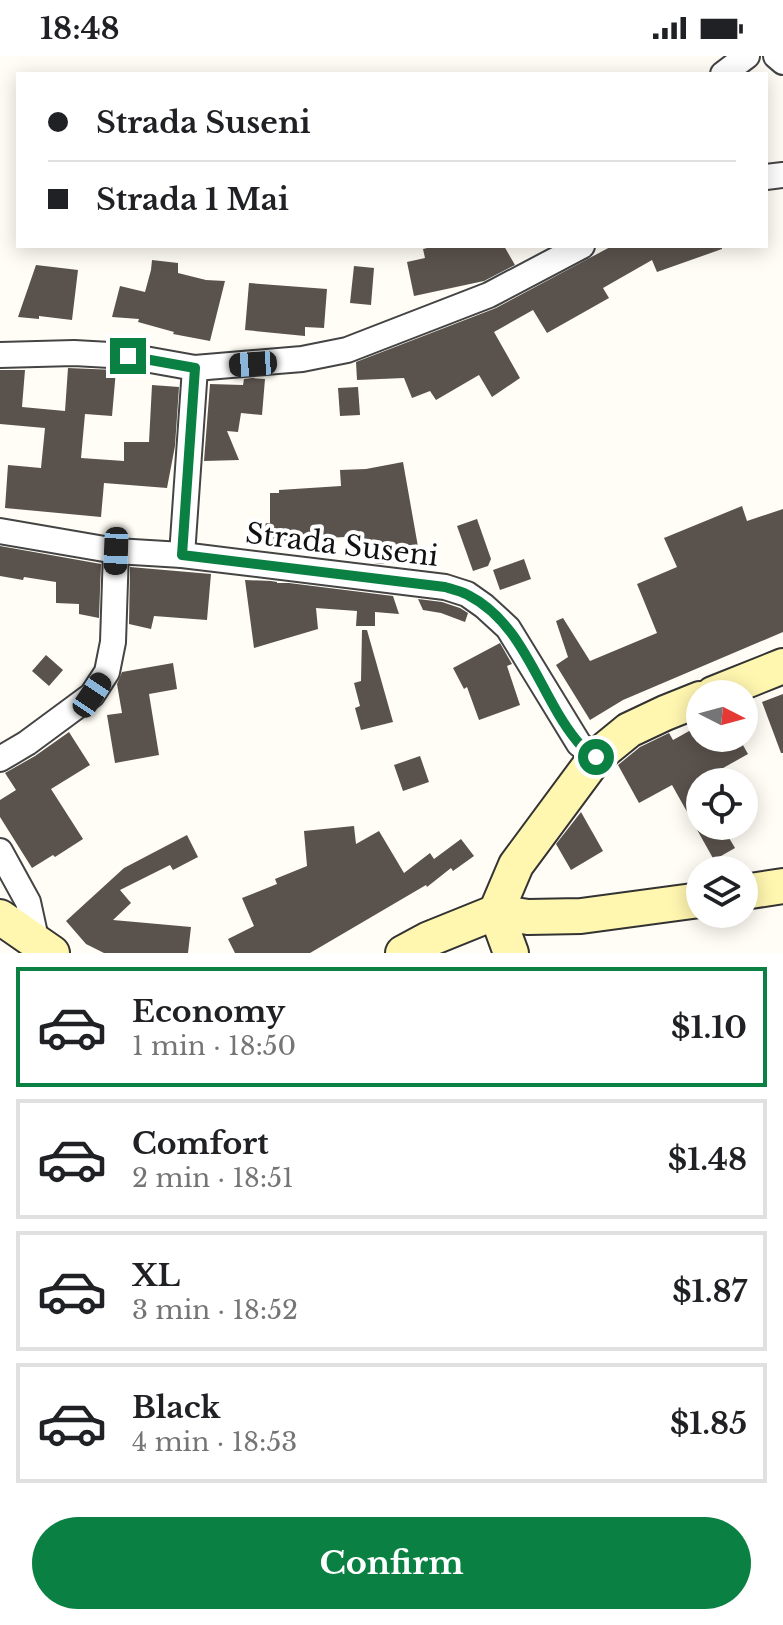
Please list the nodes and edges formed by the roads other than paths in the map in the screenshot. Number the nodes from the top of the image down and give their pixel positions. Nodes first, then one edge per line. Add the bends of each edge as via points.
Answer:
1 (747, 56) edge
2 (776, 56) edge
3 (783, 62) edge
4 (726, 72) edge
5 (578, 248) edge
6 (0, 355) edge
7 (195, 368) junction
8 (0, 531) edge
9 (116, 551) junction
10 (182, 555) junction
11 (783, 666) edge
12 (748, 680) edge
13 (686, 705) edge
14 (596, 757) junction
15 (0, 759) edge
16 (0, 851) edge
17 (783, 886) edge
18 (758, 890) edge
19 (686, 902) edge
20 (496, 912) junction
21 (0, 917) edge
22 (45, 948) edge
23 (403, 953) edge
24 (511, 953) edge

1 - 4 street
2 - 3 street
5 - 7 street via 489,295 347,350
6 - 7 street via 128,356
7 - 10 street
8 - 9 street, Strada Suseni
9 - 10 street, Strada Suseni
9 - 15 street via 107,672 92,695
10 - 14 street, Strada Suseni via 467,594 508,628 563,721
11 - 12 main road
13 - 14 main road via 629,730
14 - 20 main road via 516,865
16 - 22 street
17 - 18 main road
19 - 20 main road via 581,916
20 - 23 main road
20 - 24 main road
21 - 22 main road

